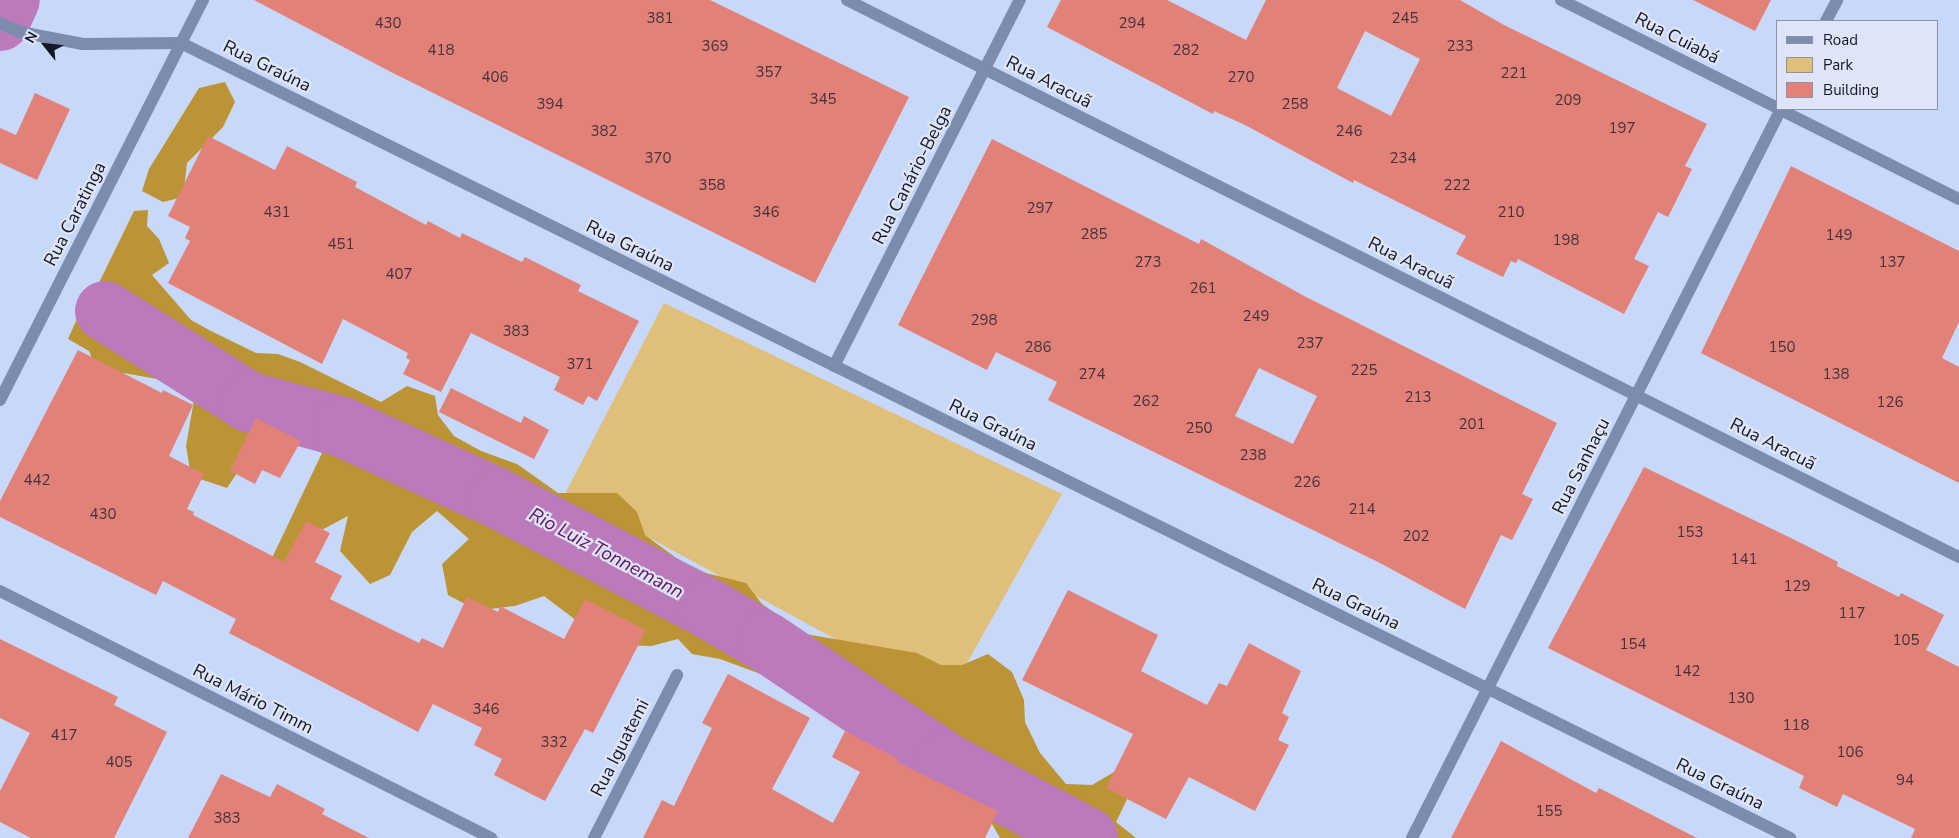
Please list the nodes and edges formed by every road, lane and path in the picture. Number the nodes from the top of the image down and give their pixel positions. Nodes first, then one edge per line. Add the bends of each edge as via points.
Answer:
1 (203, 0) edge
2 (847, 0) edge
3 (1020, 0) edge
4 (1562, 0) edge
5 (1836, 0) edge
6 (1826, 20) edge
7 (0, 23) edge
8 (181, 43) junction
9 (985, 69) junction
10 (1776, 107) edge
11 (1779, 110) edge
12 (1782, 110) edge
13 (1959, 199) edge
14 (834, 366) junction
15 (1636, 396) junction
16 (0, 400) edge
17 (1959, 557) edge
18 (0, 590) edge
19 (677, 675) dead end
20 (1488, 689) junction
21 (491, 838) edge
22 (594, 838) edge
23 (1412, 838) edge
24 (1790, 838) edge

1 - 8 street, Rua Caratinga
2 - 9 street, Rua Aracuã
3 - 9 street, Rua Canário-Belga
4 - 10 street, Rua Cuiabá
5 - 6 street
7 - 8 street via 20,32 83,44
8 - 14 street, Rua Graúna
8 - 16 street, Rua Caratinga
9 - 14 street, Rua Canário-Belga
9 - 15 street, Rua Aracuã
11 - 15 street, Rua Sanhaçu
12 - 13 street, Rua Cuiabá
14 - 20 street, Rua Graúna
15 - 17 street, Rua Aracuã
15 - 20 street, Rua Sanhaçu
18 - 21 street, Rua Mário Timm
19 - 22 street, Rua Iguatemi
20 - 23 street, Rua Sanhaçu
20 - 24 street, Rua Graúna

